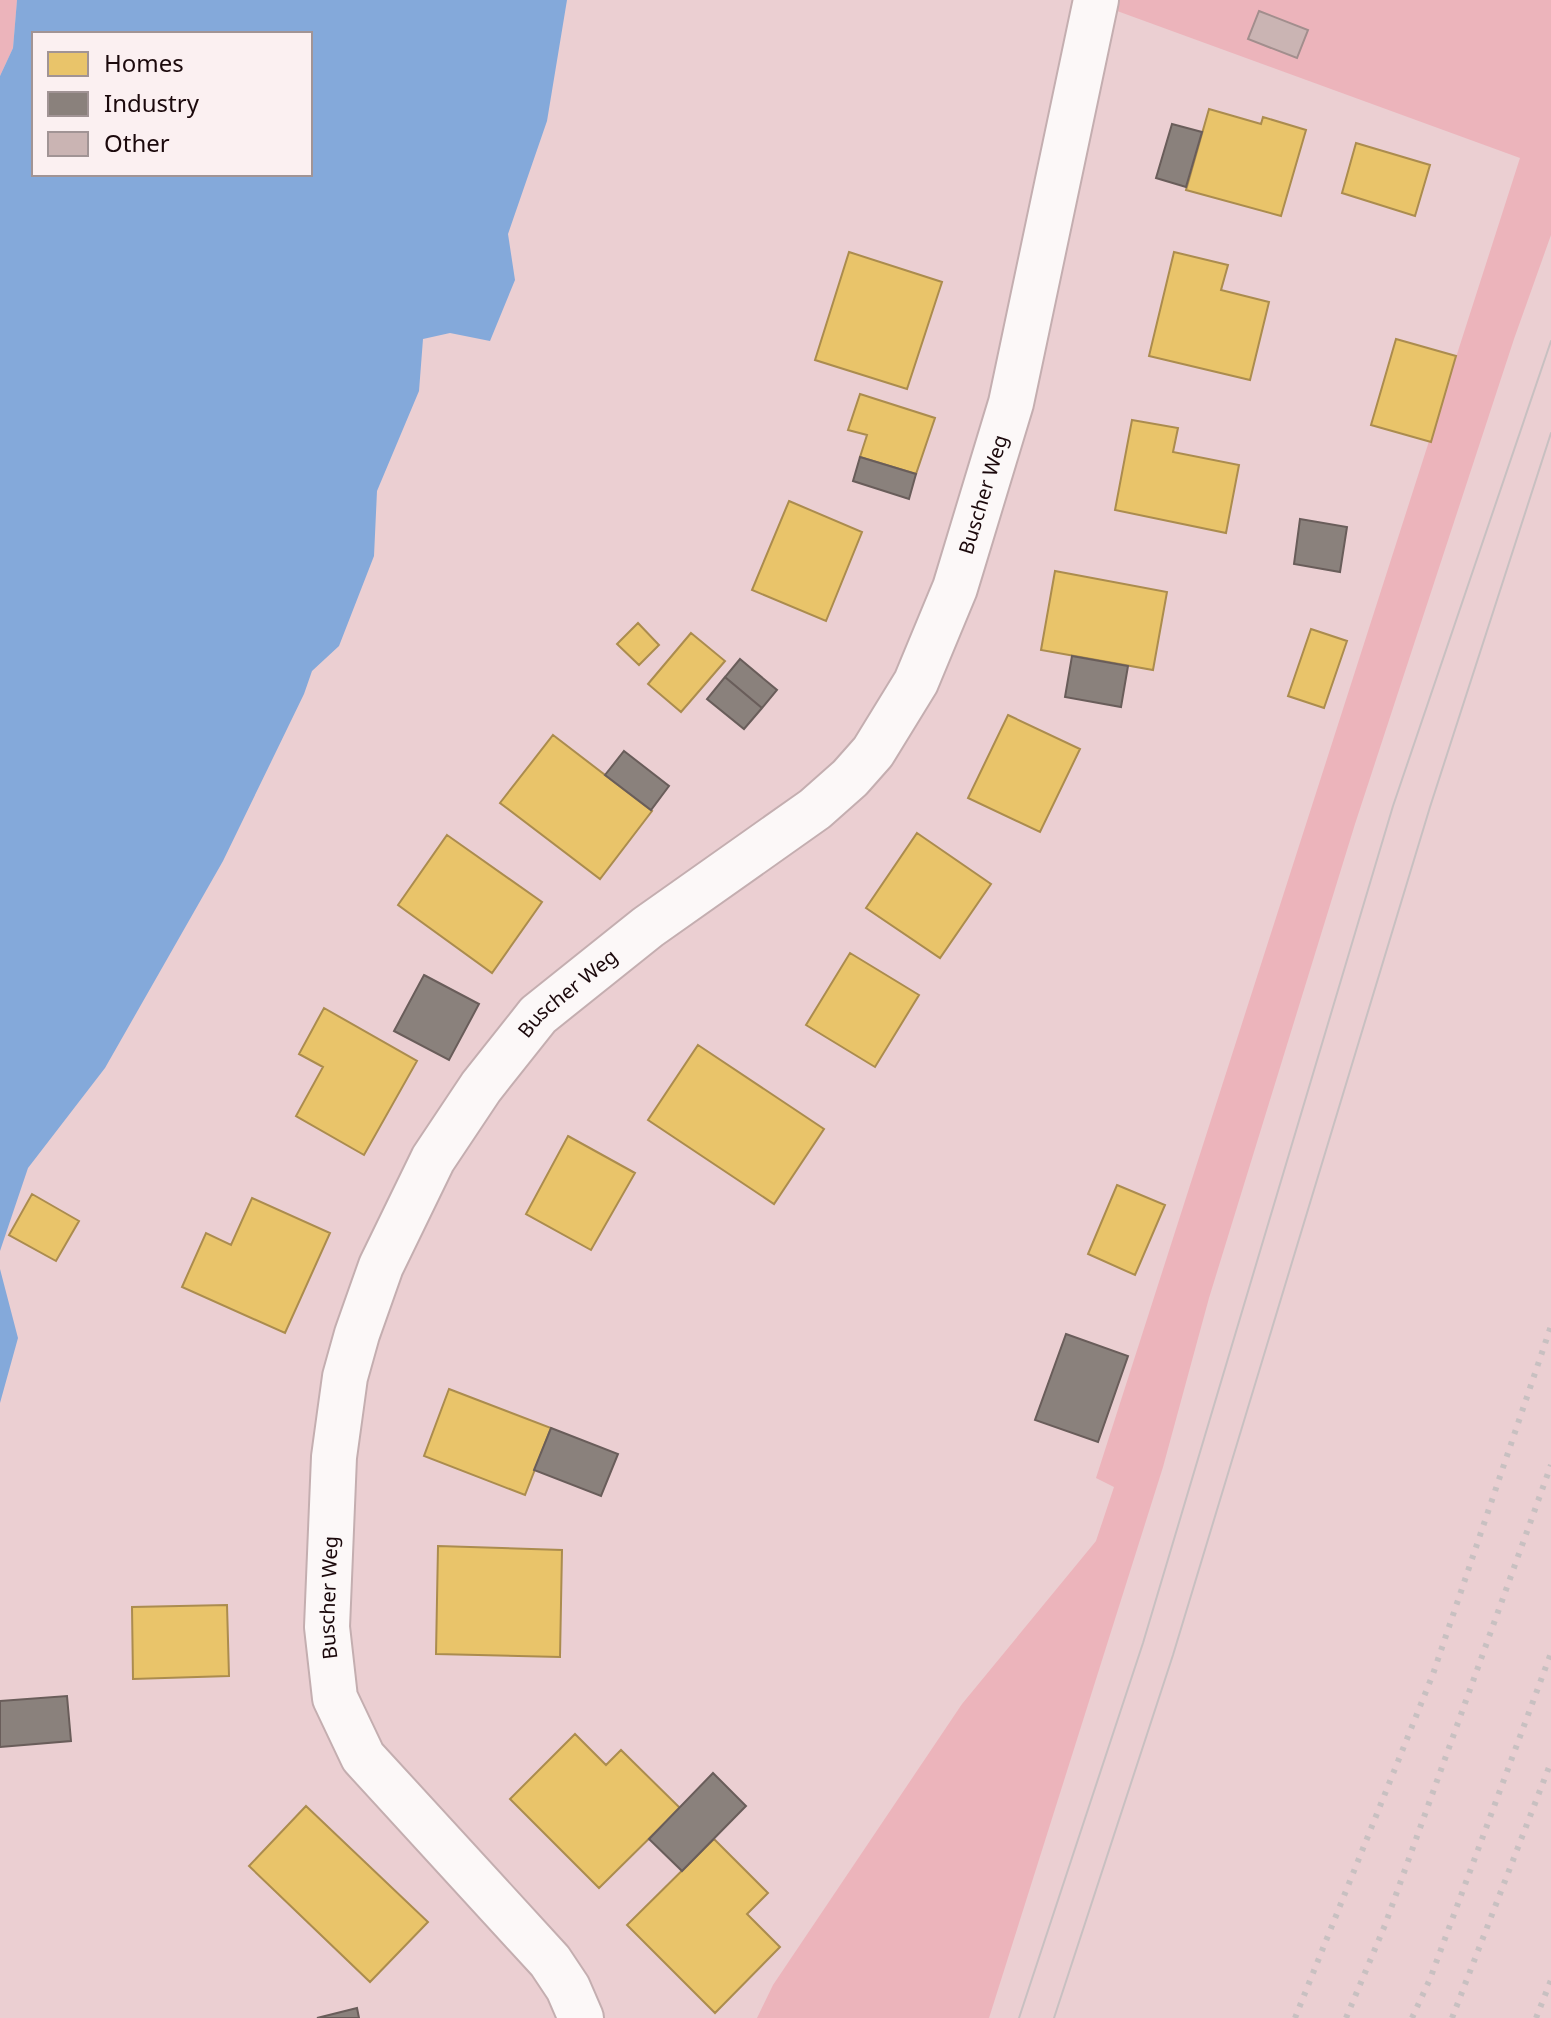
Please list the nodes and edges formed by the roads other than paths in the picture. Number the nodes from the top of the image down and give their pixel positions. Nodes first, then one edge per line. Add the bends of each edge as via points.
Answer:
1 (1096, 0) edge
2 (581, 2018) edge

1 - 2 street, Buscher Weg via 1011,403 955,588 916,682 873,752 815,809 648,927 538,1015 433,1159 381,1266 345,1377 334,1457 327,1627 335,1698 363,1757 550,1961

